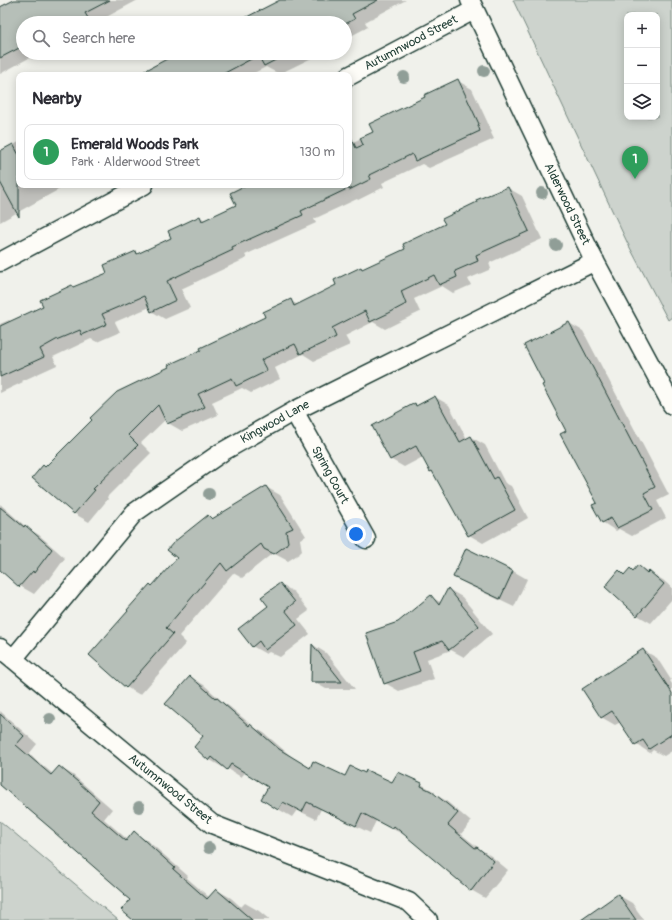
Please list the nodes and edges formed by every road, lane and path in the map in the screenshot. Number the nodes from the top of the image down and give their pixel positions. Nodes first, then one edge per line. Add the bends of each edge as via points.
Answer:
1 (472, 5) edge
2 (352, 74) edge
3 (138, 188) edge
4 (595, 261) junction
5 (0, 262) edge
6 (672, 405) edge
7 (294, 411) junction
8 (366, 540) dead end
9 (6, 653) edge
10 (428, 920) edge

1 - 2 street, Autumnwood Street
1 - 4 street, Alderwood Street
3 - 5 street
4 - 6 street, Alderwood Street
4 - 7 street, Kingwood Lane
7 - 8 street, Spring Court
7 - 9 street, Kingwood Lane via 222,452 134,513
9 - 10 street, Autumnwood Street via 212,824 409,902

